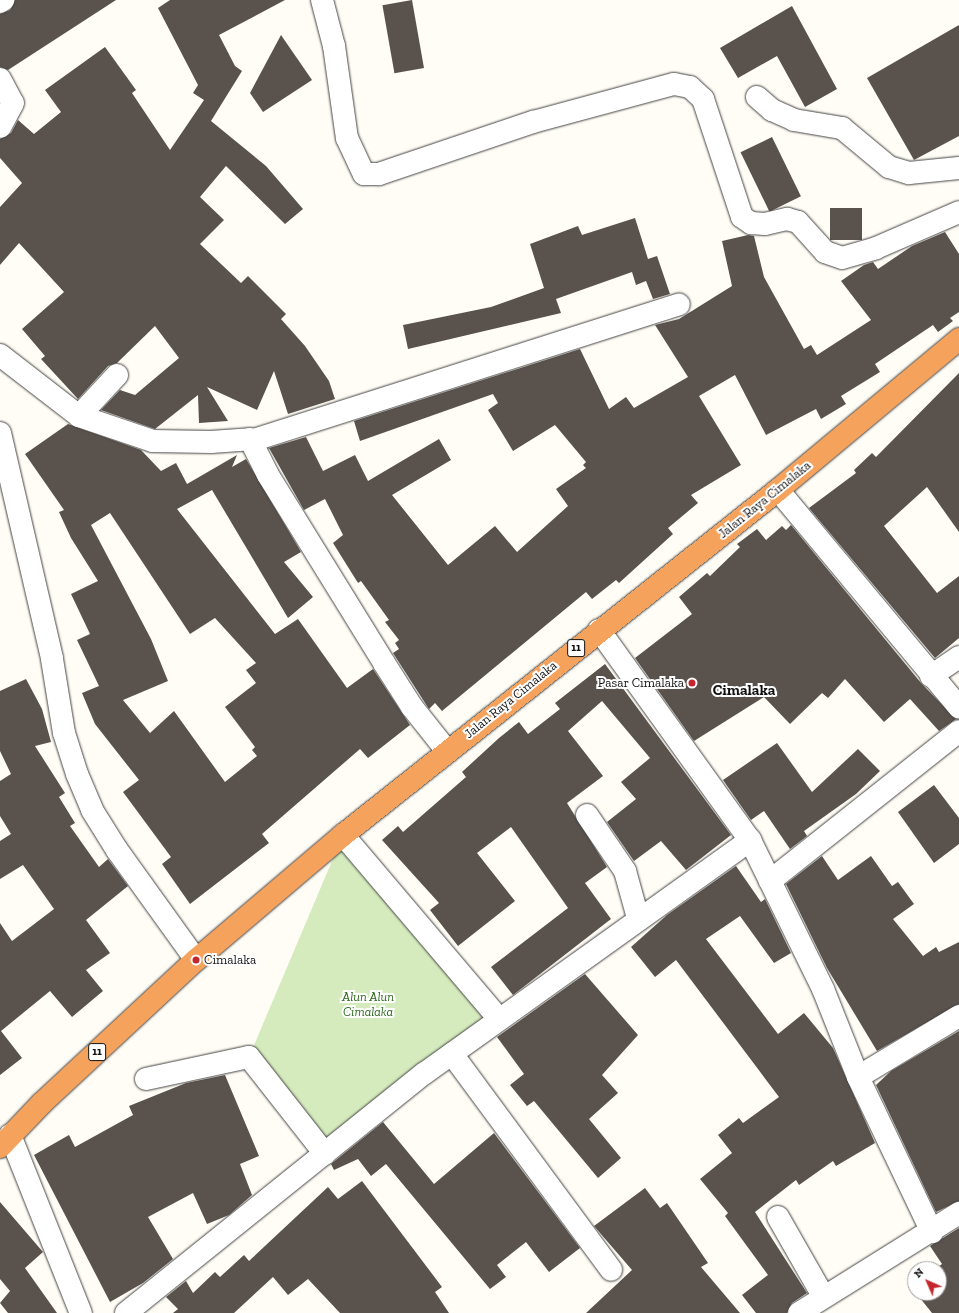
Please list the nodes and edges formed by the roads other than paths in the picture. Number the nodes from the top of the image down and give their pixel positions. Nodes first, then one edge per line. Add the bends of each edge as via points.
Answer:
1 (3, 0) edge
2 (322, 0) edge
3 (0, 2) edge
4 (0, 79) edge
5 (757, 97) dead end
6 (0, 127) edge
7 (959, 168) edge
8 (959, 212) edge
9 (680, 304) dead end
10 (956, 346) edge
11 (0, 355) edge
12 (117, 375) dead end
13 (79, 416) junction
14 (0, 433) edge
15 (253, 446) junction
16 (778, 490) junction
17 (599, 630) junction
18 (959, 657) edge
19 (931, 676) junction
20 (959, 707) edge
21 (959, 731) edge
22 (447, 751) junction
23 (587, 815) dead end
24 (343, 835) junction
25 (750, 840) junction
26 (770, 881) junction
27 (638, 918) junction
28 (196, 960) junction
29 (959, 1016) edge
30 (499, 1019) junction
31 (452, 1054) junction
32 (858, 1077) junction
33 (146, 1079) dead end
34 (5, 1141) edge
35 (325, 1154) junction
36 (959, 1213) edge
37 (778, 1217) dead end
38 (932, 1232) junction
39 (611, 1270) dead end
40 (823, 1296) junction
41 (81, 1313) edge
42 (126, 1313) edge
43 (799, 1313) edge

1 - 3 street
2 - 8 street via 334,46 347,138 364,174 379,174 533,122 674,84 690,87 703,99 742,217 751,223 765,224 787,219 798,222 825,252 842,258 876,248
4 - 6 street via 12,103
5 - 7 street via 772,110 794,120 842,128 889,168 909,173
9 - 15 street
10 - 16 highway, Jalan Raya Cimalaka / 11
11 - 13 street
12 - 13 street
13 - 15 street via 153,441 211,442 245,438
14 - 28 street via 52,658 64,733 77,774 92,810 117,850
15 - 22 street via 412,707
16 - 17 highway, Jalan Raya Cimalaka / 11
16 - 19 street
17 - 22 highway, Jalan Raya Cimalaka / 11
17 - 25 street
18 - 19 street
19 - 20 street
21 - 26 street
22 - 24 highway, Jalan Raya Cimalaka / 11
23 - 27 street via 625,871
24 - 28 highway, Jalan Raya Cimalaka / 11
24 - 30 street
25 - 26 street
25 - 27 street
26 - 32 street via 823,989
27 - 30 street
28 - 34 highway, 11
29 - 32 street
30 - 31 street
31 - 35 street
31 - 39 street
32 - 38 street
33 - 35 street via 249,1057
34 - 41 street
35 - 42 street
36 - 38 street
37 - 40 street
38 - 40 street
40 - 43 street

